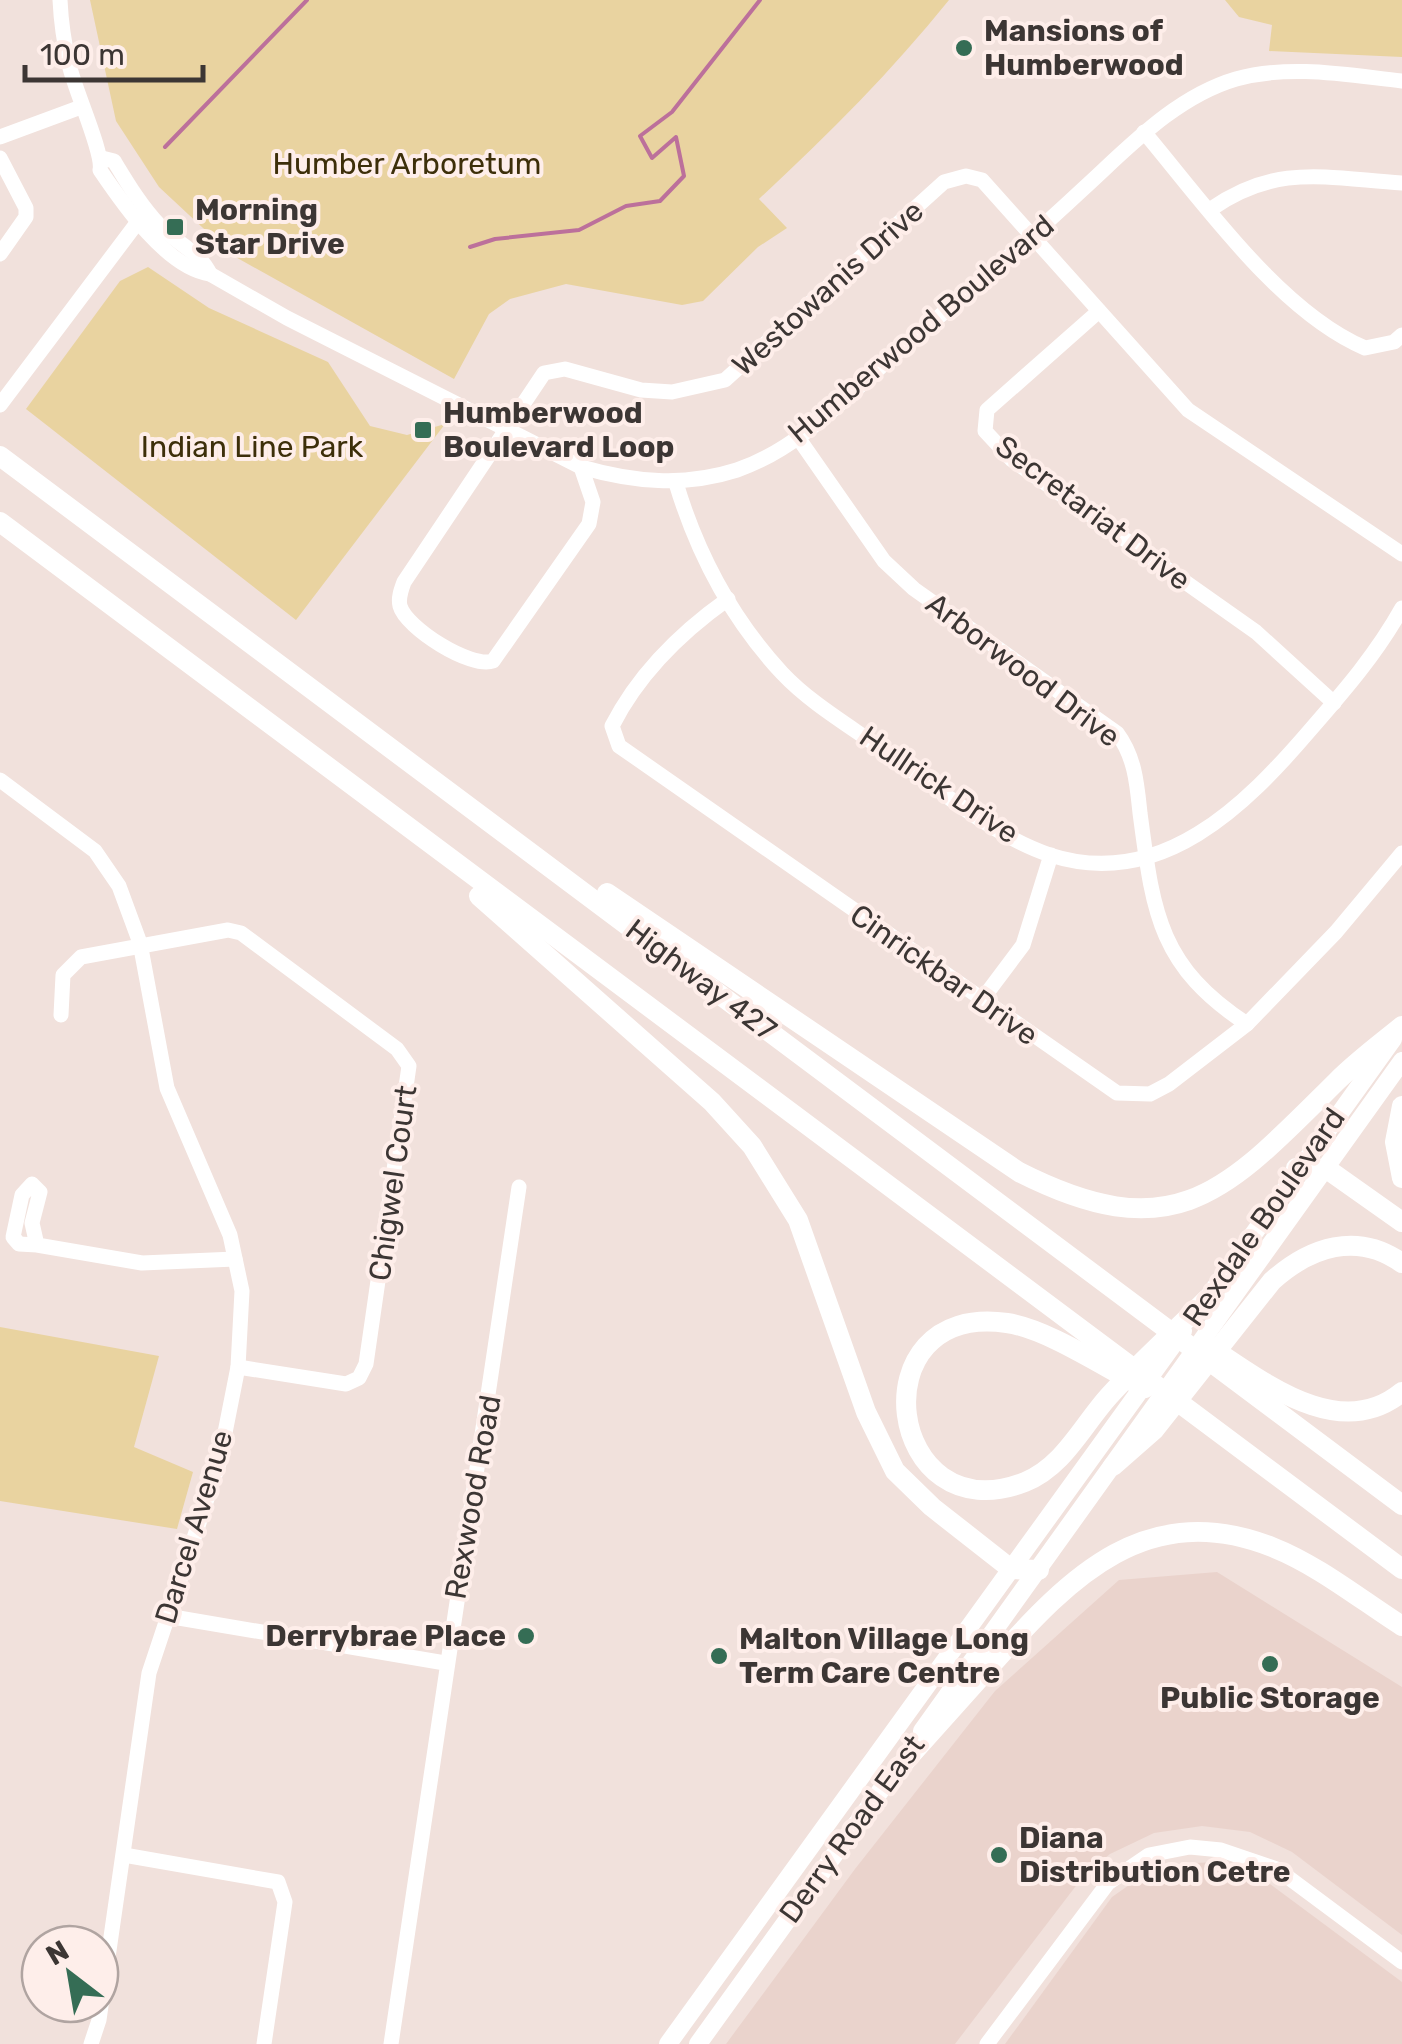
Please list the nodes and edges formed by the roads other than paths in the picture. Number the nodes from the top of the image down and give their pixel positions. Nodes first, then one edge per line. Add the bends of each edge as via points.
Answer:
1 (60, 0) edge
2 (1402, 80) edge
3 (80, 107) junction
4 (1144, 132) junction
5 (0, 137) edge
6 (0, 158) edge
7 (1402, 183) edge
8 (1211, 209) junction
9 (142, 216) junction
10 (1033, 236) junction
11 (0, 254) edge
12 (1099, 311) junction
13 (1402, 335) edge
14 (4, 399) edge
15 (506, 428) junction
16 (799, 438) junction
17 (0, 456) edge
18 (580, 467) junction
19 (620, 478) junction
20 (676, 483) junction
21 (592, 502) junction
22 (0, 522) edge
23 (1402, 554) edge
24 (728, 599) junction
25 (1402, 608) edge
26 (1334, 703) junction
27 (0, 780) edge
28 (377, 805) junction
29 (494, 825) junction
30 (1402, 853) edge
31 (1051, 855) junction
32 (1146, 858) junction
33 (140, 943) junction
34 (981, 1001) junction
35 (60, 1015) dead end
36 (1247, 1024) junction
37 (1402, 1026) edge
38 (1402, 1061) edge
39 (1402, 1106) edge
40 (1296, 1168) junction
41 (1327, 1169) junction
42 (1402, 1178) edge
43 (519, 1187) dead end
44 (1402, 1222) edge
45 (38, 1244) dead end
46 (235, 1258) junction
47 (1402, 1263) edge
48 (1207, 1299) joint
49 (1135, 1306) junction
50 (1226, 1327) junction
51 (238, 1367) junction
52 (1402, 1392) edge
53 (1117, 1402) junction
54 (1194, 1412) junction
55 (1113, 1466) joint
56 (1402, 1505) edge
57 (1010, 1569) junction
58 (1402, 1569) edge
59 (1039, 1570) junction
60 (167, 1616) junction
61 (1402, 1626) edge
62 (444, 1663) junction
63 (892, 1776) junction
64 (124, 1855) junction
65 (1402, 1962) edge
66 (91, 2044) edge
67 (264, 2044) edge
68 (391, 2044) edge
69 (668, 2044) edge
70 (698, 2044) edge
71 (987, 2044) edge

1 - 3 street, Humberwood Boulevard
2 - 4 street, Humberwood Boulevard via 1297,69 1235,80
3 - 5 street
3 - 9 street, Humberwood Boulevard via 102,158 100,170
4 - 8 street
4 - 10 street, Humberwood Boulevard
6 - 11 street via 26,217
7 - 8 street via 1271,179
8 - 13 street via 1277,282 1342,337 1365,348
9 - 14 street
9 - 15 street, Humberwood Boulevard via 198,272
10 - 12 street
10 - 15 street, Westowanis Drive via 982,180 956,177 725,380 672,392 553,369 534,383
10 - 16 street, Humberwood Boulevard
12 - 23 street via 1188,410
12 - 26 street, Secretariat Drive via 987,410 985,432 1011,459 1256,632
15 - 18 street, Humberwood Boulevard
15 - 21 street via 404,582 400,607 407,619 466,660 492,661 584,534
16 - 20 street, Humberwood Boulevard via 738,470
16 - 32 street, Arborwood Drive via 904,580 1117,733 1135,773
17 - 29 highway, Highway 427
18 - 19 street, Humberwood Boulevard
18 - 21 street
19 - 20 street, Humberwood Boulevard
19 - 21 street
20 - 24 street, Hullrick Drive via 691,531
22 - 28 highway, Highway 427
24 - 31 street, Hullrick Drive via 784,675 967,809
24 - 34 street, Cinrickbar Drive via 686,629 631,695 612,726 618,746
25 - 26 street, Hullrick Drive
26 - 32 street, Hullrick Drive via 1228,815
27 - 33 street, Darcel Avenue via 95,851 119,886
28 - 54 highway, Highway 427
28 - 57 highway via 712,1102 752,1146 810,1248 830,1318 886,1456 919,1496
29 - 37 highway via 556,858 1019,1172 1078,1199 1144,1210 1203,1197 1258,1160
29 - 49 highway, Highway 427
30 - 36 street, Cinrickbar Drive
31 - 32 street, Hullrick Drive via 1112,863
31 - 34 street via 1023,945
32 - 36 street, Arborwood Drive via 1167,946
33 - 35 street, Chigwel Court via 72,962 63,975
33 - 46 street, Darcel Avenue via 167,1088
33 - 51 street, Chigwel Court via 220,929 240,934 397,1049 409,1066 359,1378 346,1384
34 - 36 street, Cinrickbar Drive via 1095,1082 1132,1095 1170,1084
37 - 40 main road, Rexdale Boulevard
38 - 41 main road, Rexdale Boulevard
39 - 42 highway via 1395,1142
40 - 41 highway
40 - 48 main road, Rexdale Boulevard
41 - 44 highway
41 - 50 main road, Rexdale Boulevard
43 - 62 street, Rexwood Road via 482,1456
45 - 46 street via 142,1264
46 - 51 street, Darcel Avenue via 242,1291
47 - 50 highway via 1368,1246 1318,1250 1294,1262
48 - 53 highway
49 - 52 highway via 1286,1394 1325,1409 1367,1410
49 - 56 highway, Highway 427
50 - 55 highway
51 - 60 street, Darcel Avenue via 220,1463
53 - 54 highway via 1048,1468 992,1488 968,1486 934,1469 908,1433 902,1410 924,1350 955,1326 979,1321 1030,1330
53 - 57 main road, Derry Road East
54 - 58 highway, Highway 427
55 - 59 main road, Derry Road East
57 - 59 highway
57 - 69 main road, Derry Road East
59 - 63 main road, Derry Road East
60 - 62 street
60 - 64 street, Darcel Avenue via 149,1673
61 - 63 highway via 1274,1548 1201,1531 1136,1542 1095,1564 1036,1616
62 - 68 street, Rexwood Road
63 - 70 main road, Derry Road East
64 - 66 street, Darcel Avenue
64 - 67 street via 278,1882 285,1902
65 - 71 street via 1277,1869 1206,1848 1148,1855 1108,1884

